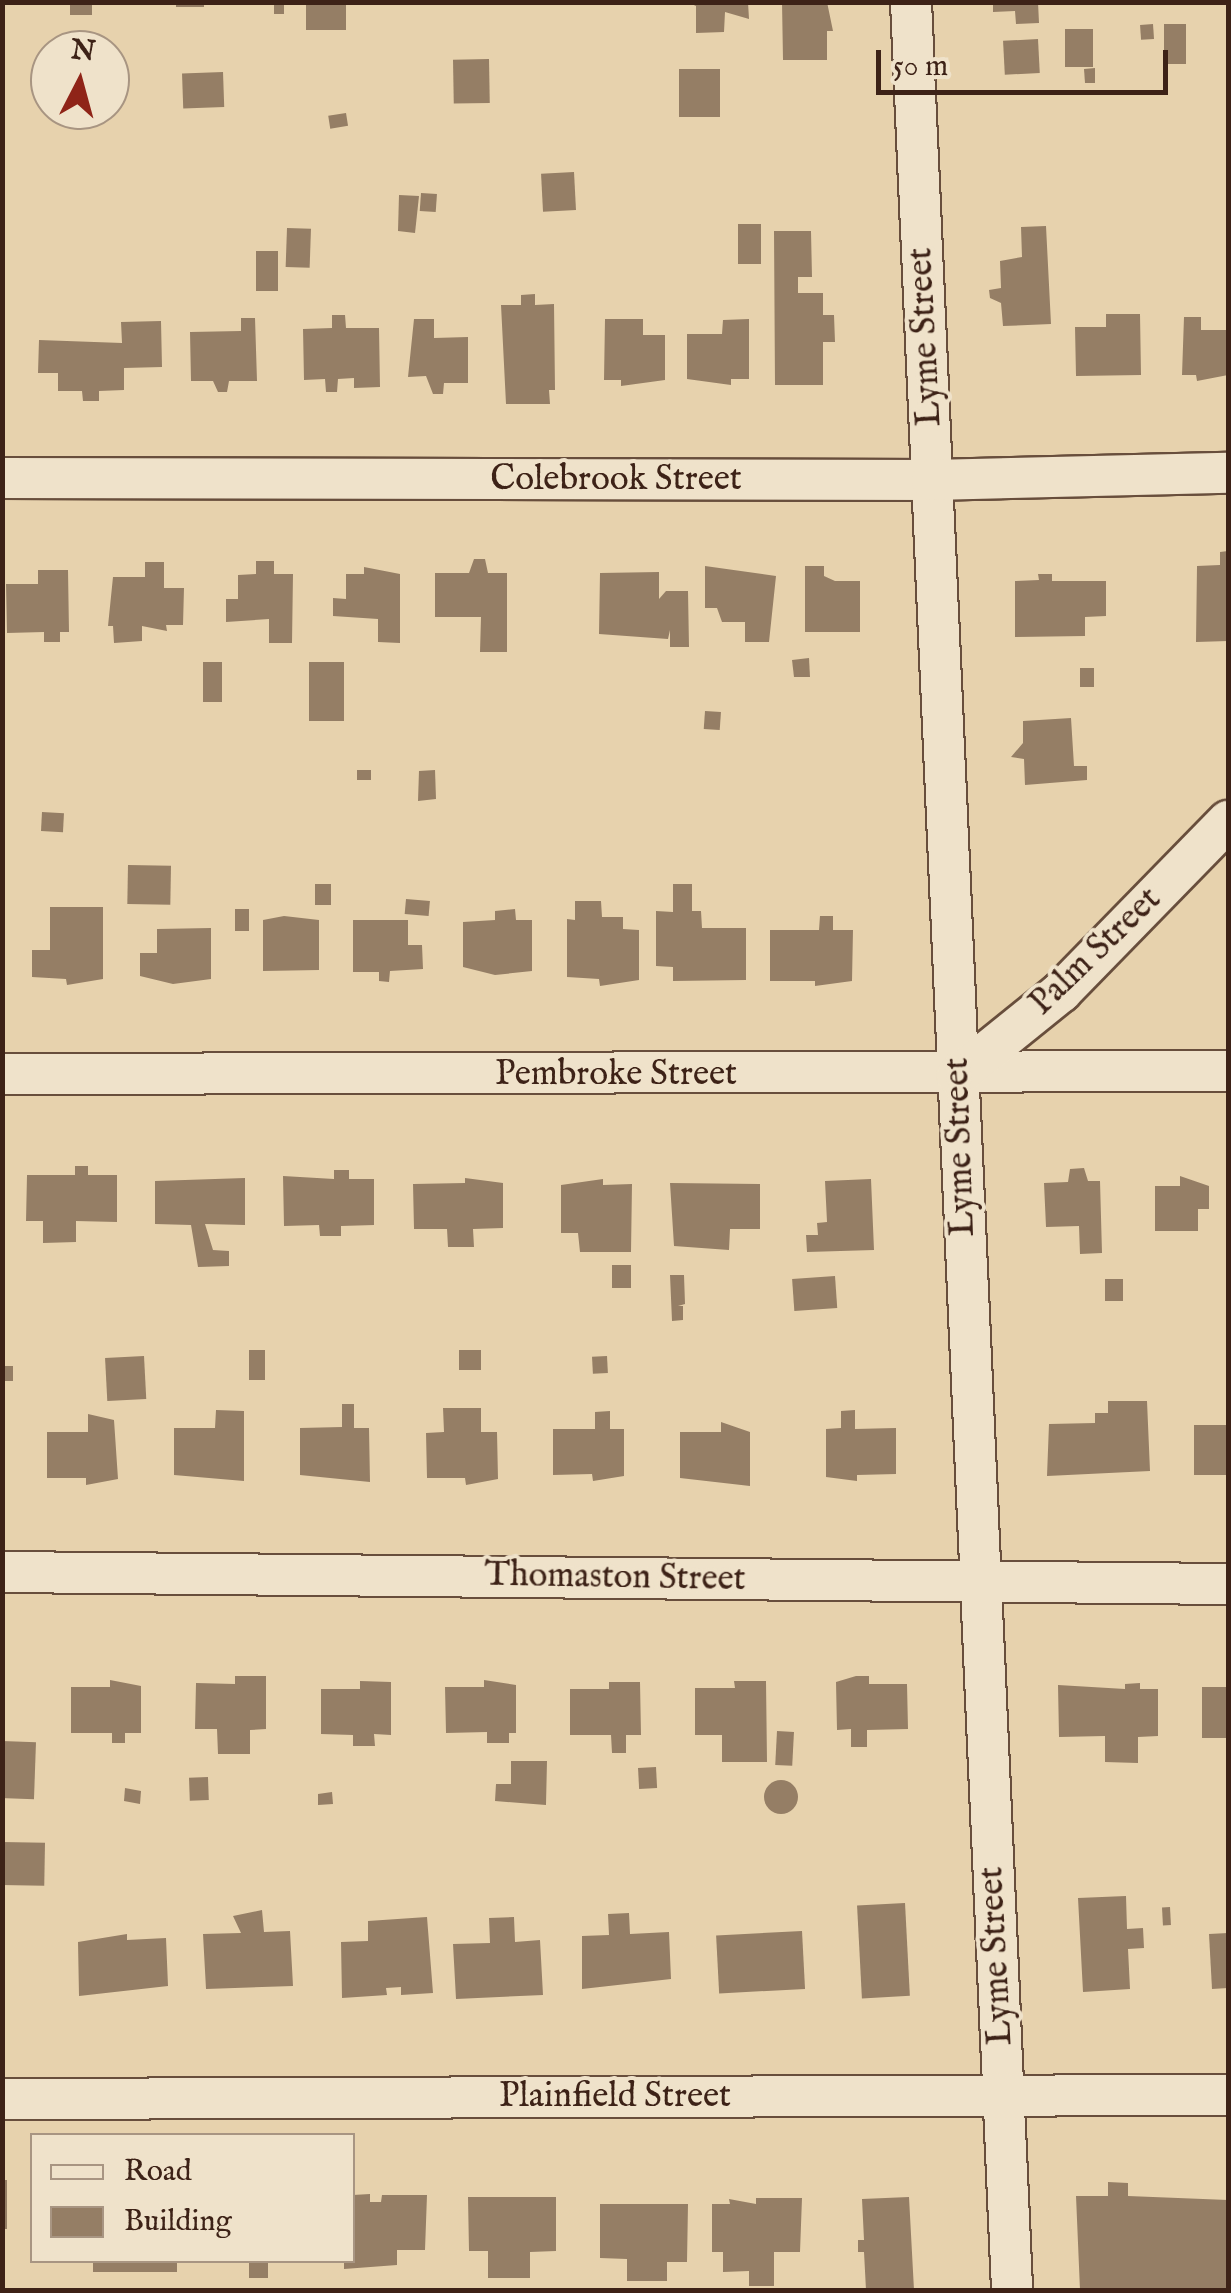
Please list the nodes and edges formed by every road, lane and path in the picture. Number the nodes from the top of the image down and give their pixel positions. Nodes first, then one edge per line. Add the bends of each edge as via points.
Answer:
1 (912, 2) edge
2 (1228, 473) edge
3 (2, 478) edge
4 (932, 480) junction
5 (1228, 822) edge
6 (1228, 1070) edge
7 (2, 1074) edge
8 (958, 1076) junction
9 (2, 1572) edge
10 (980, 1582) junction
11 (1228, 1584) edge
12 (1228, 2095) edge
13 (1003, 2097) junction
14 (2, 2099) edge
15 (1012, 2290) edge

1 - 4 street, Lyme Street
2 - 4 street, Colebrook Street
3 - 4 street, Colebrook Street
4 - 8 street, Lyme Street
5 - 8 street, Palm Street via 1060,992
6 - 8 street, Pembroke Street
7 - 8 street, Pembroke Street
8 - 10 street, Lyme Street
9 - 10 street, Thomaston Street
10 - 11 street, Thomaston Street
10 - 13 street, Lyme Street
12 - 13 street, Plainfield Street
13 - 14 street, Plainfield Street
13 - 15 street, Lyme Street

